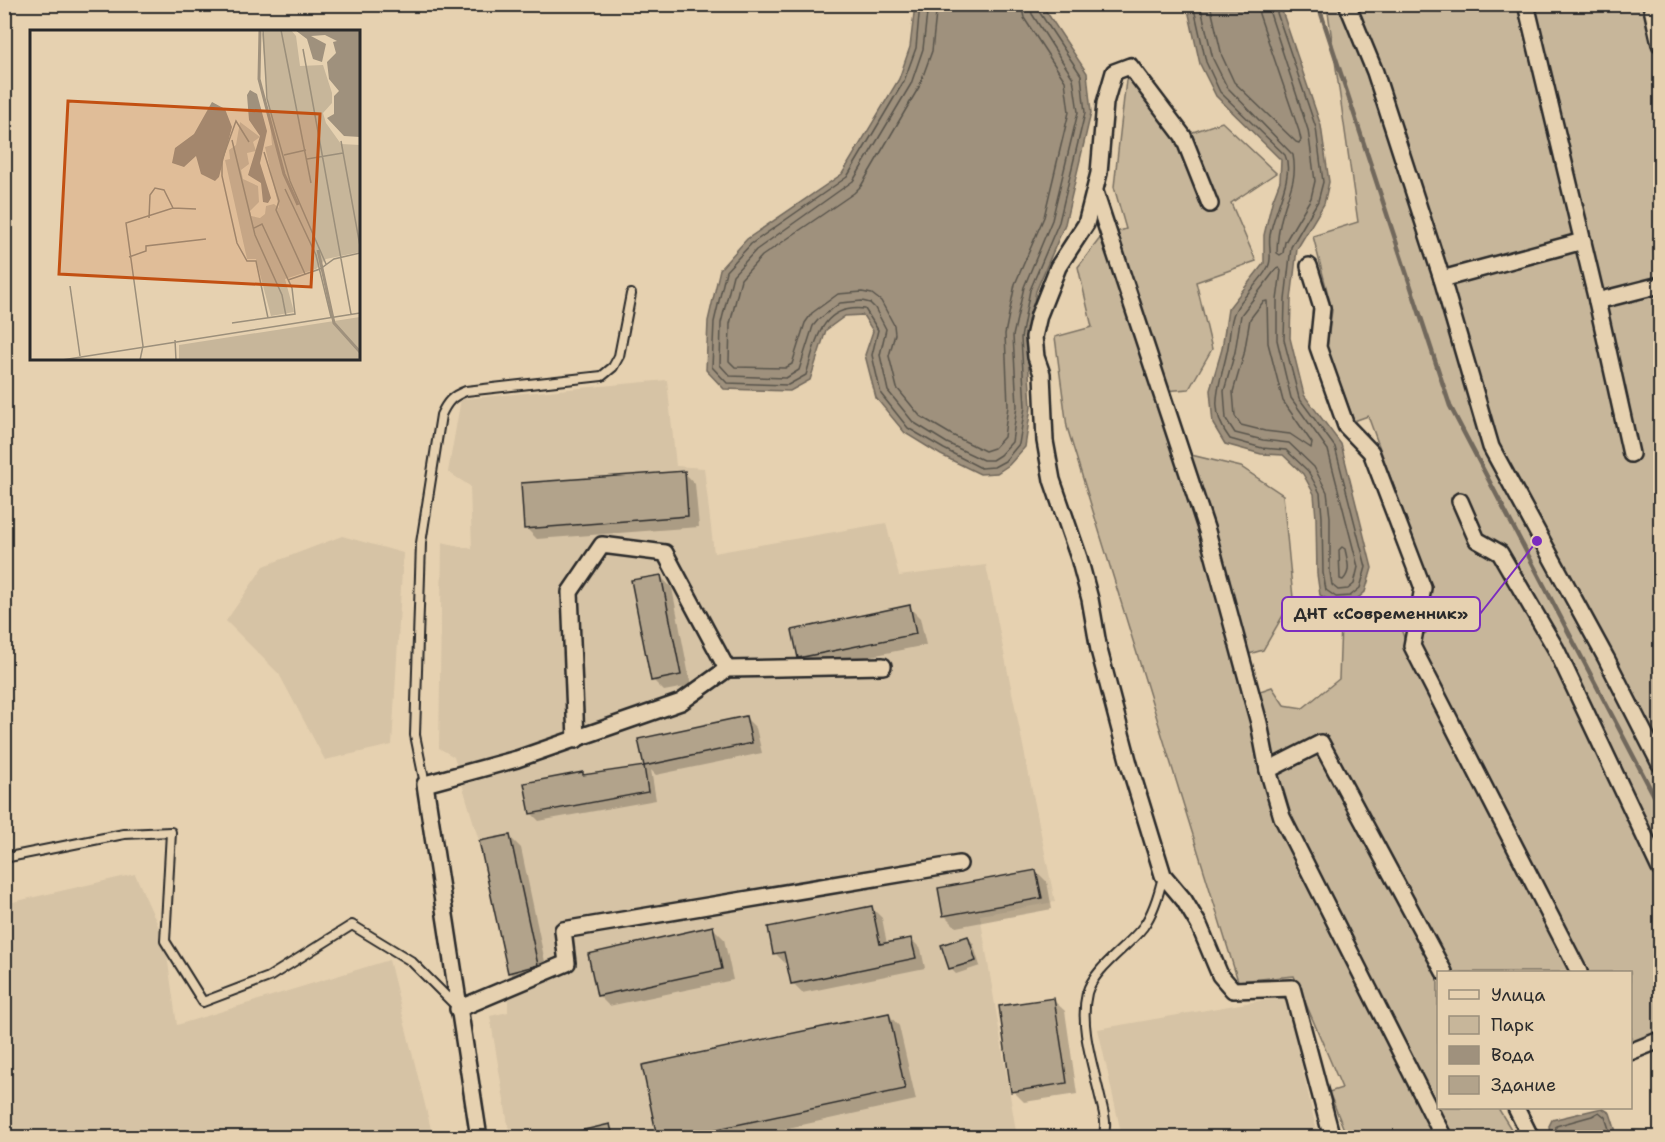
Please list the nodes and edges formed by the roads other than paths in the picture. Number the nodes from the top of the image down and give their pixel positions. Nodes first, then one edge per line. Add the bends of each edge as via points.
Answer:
1 (1347, 4) edge
2 (1526, 4) edge
3 (1651, 4) edge
4 (1660, 44) edge
5 (1095, 192) junction
6 (1210, 204) dead end
7 (1583, 241) junction
8 (1308, 267) dead end
9 (1442, 279) junction
10 (1660, 285) edge
11 (631, 294) dead end
12 (1598, 301) junction
13 (1631, 454) dead end
14 (1460, 501) dead end
15 (883, 666) dead end
16 (727, 669) junction
17 (576, 740) junction
18 (1660, 764) edge
19 (1268, 771) junction
20 (425, 784) junction
21 (4, 858) edge
22 (958, 864) dead end
23 (1660, 869) edge
24 (1163, 874) junction
25 (1443, 971) edge
26 (1578, 971) edge
27 (458, 1009) junction
28 (1660, 1040) edge
29 (1632, 1051) edge
30 (1517, 1109) edge
31 (479, 1137) edge
32 (1103, 1137) edge
33 (1332, 1137) edge
34 (1444, 1137) edge
35 (1531, 1137) edge

1 - 9 street via 1375,72
2 - 7 street
3 - 4 street
5 - 6 street via 1106,103 1114,72 1130,66 1183,136
5 - 19 street via 1207,531 1259,723
5 - 24 street via 1086,224 1058,267 1034,338 1042,374 1044,441 1052,480 1090,599 1129,764
7 - 9 street
7 - 12 street
8 - 26 street via 1322,308 1318,347 1338,404 1346,426 1371,452 1423,588 1412,646
9 - 18 street via 1491,447
10 - 12 street
11 - 20 lane via 619,356 602,376 466,392 447,402 441,415 422,543 415,735
12 - 13 street
14 - 23 street via 1477,540 1500,553 1556,649
15 - 16 street
16 - 17 street via 681,702
16 - 17 street via 665,553 602,545 570,592
17 - 20 street
19 - 25 street via 1321,743
19 - 34 street via 1282,817
20 - 27 street
21 - 27 lane via 124,834 171,832 165,941 203,1002 269,977 352,925 411,961
22 - 27 street via 563,930 567,963
24 - 32 lane via 1158,899 1144,926 1095,977 1087,992 1088,1039 1106,1122
24 - 33 street via 1184,900 1220,975 1233,990 1292,988
27 - 31 street
28 - 29 street
30 - 35 street

